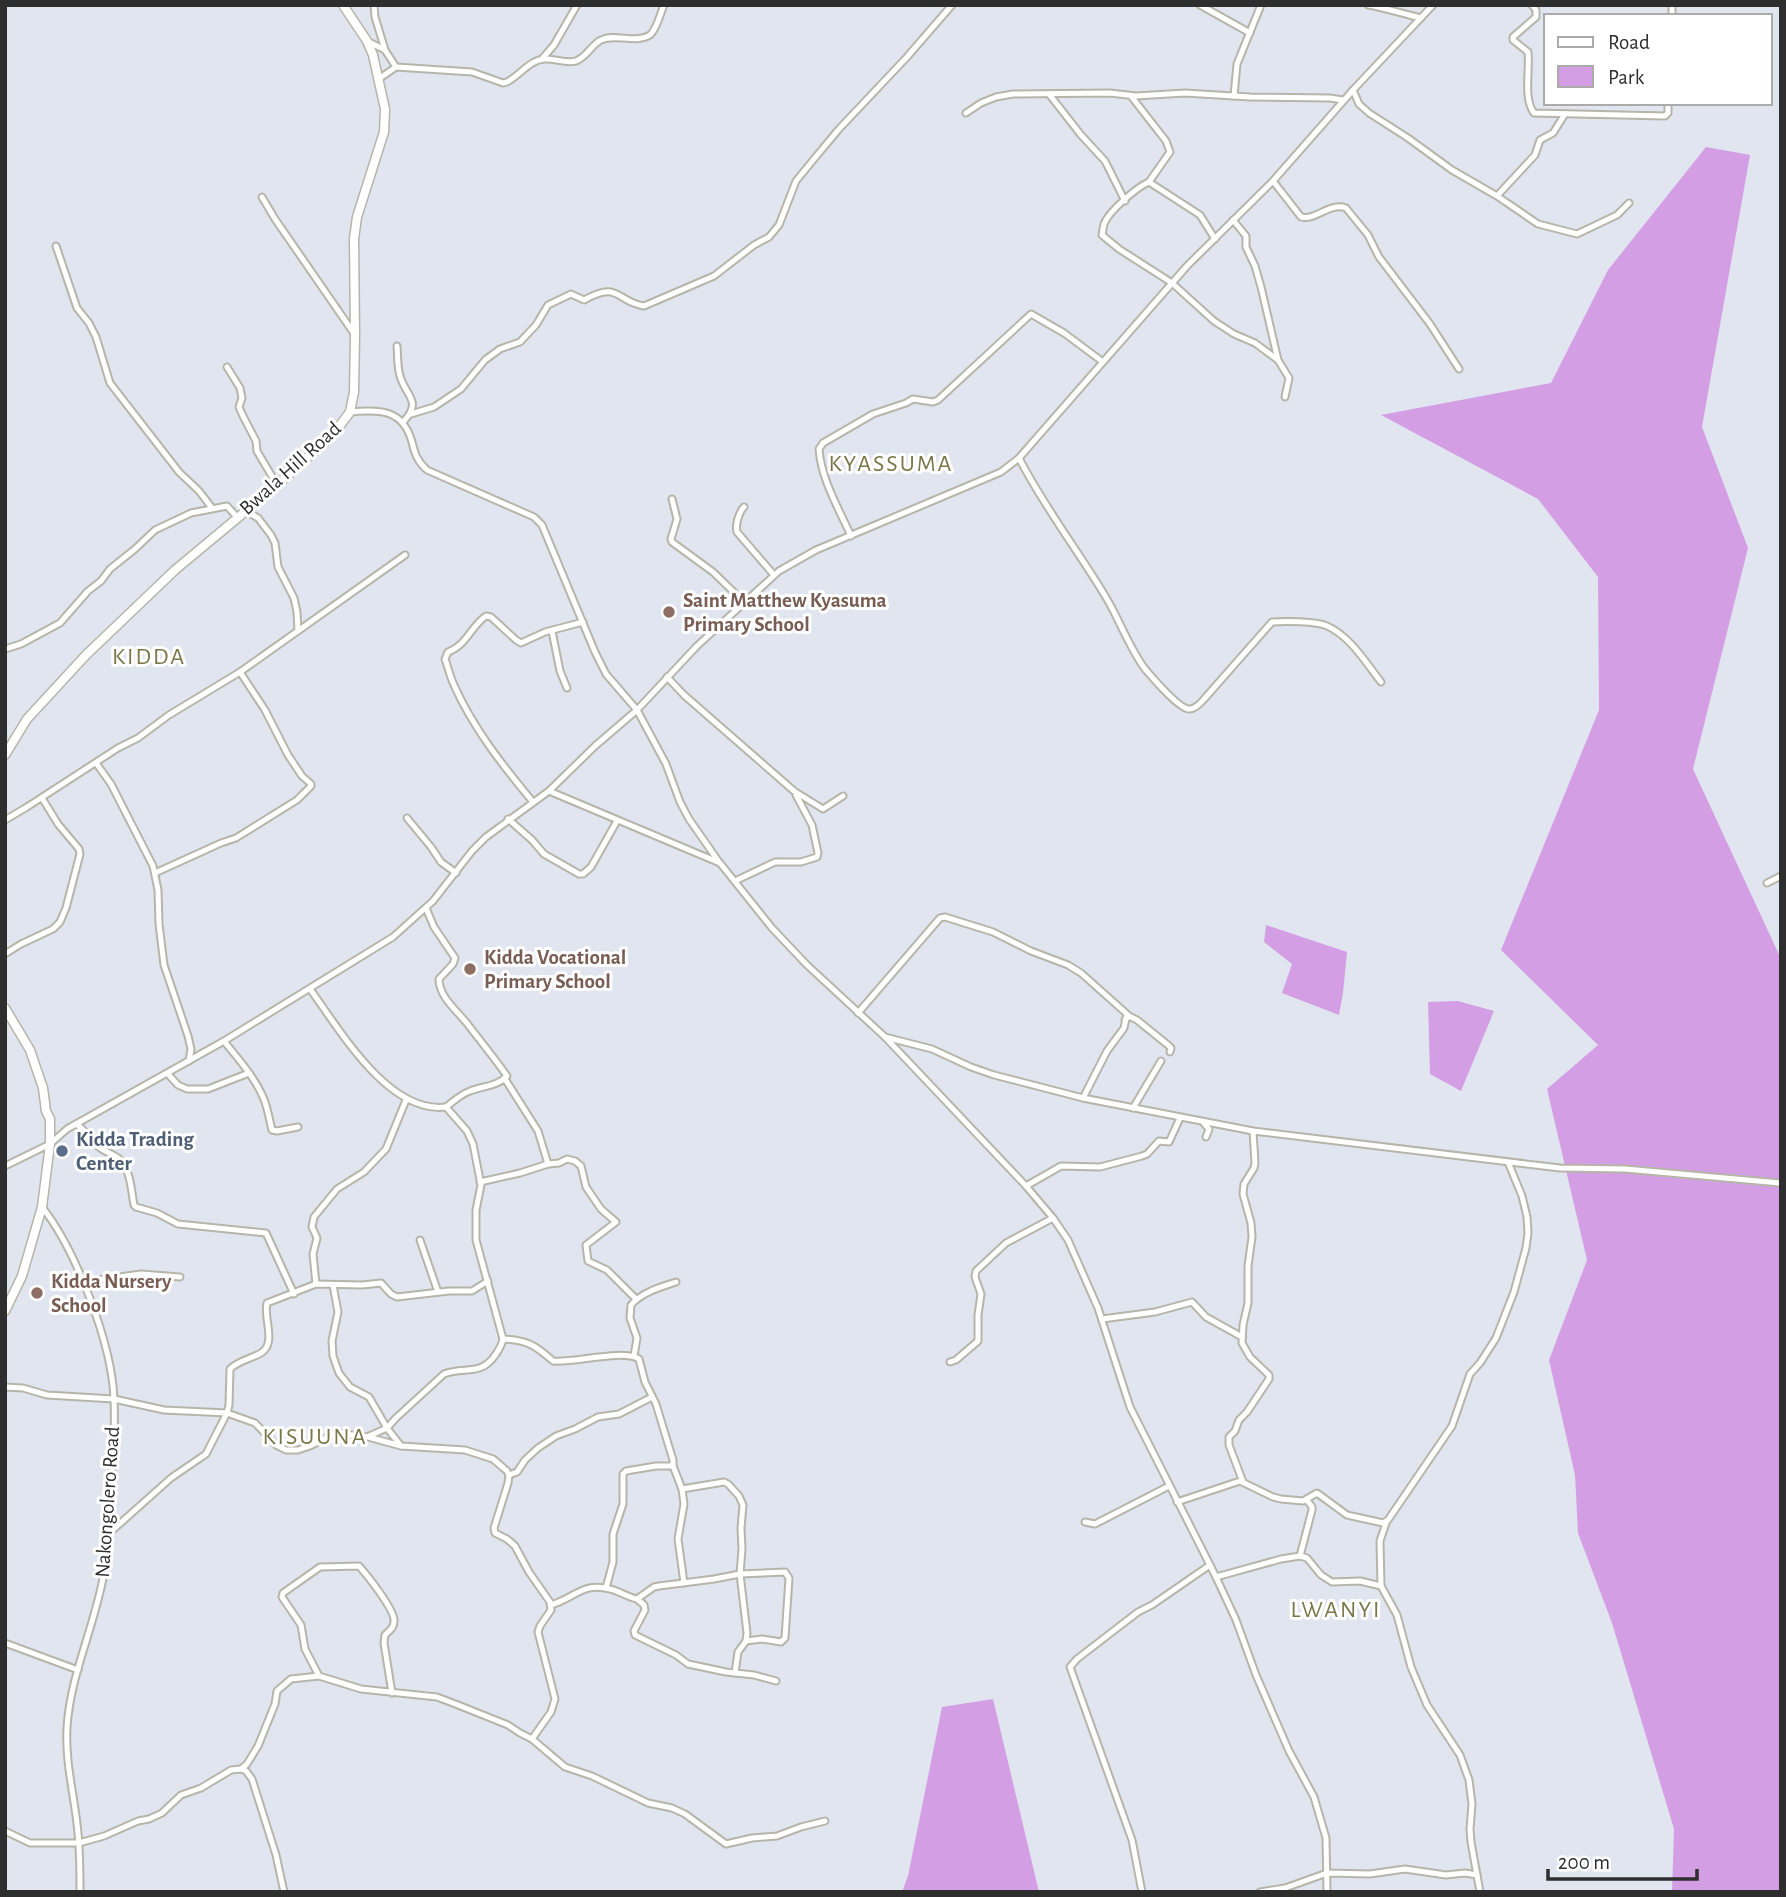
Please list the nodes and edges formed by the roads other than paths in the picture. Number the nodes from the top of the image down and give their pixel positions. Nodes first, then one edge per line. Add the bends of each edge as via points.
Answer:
1 (342, 5) edge
2 (374, 5) edge
3 (577, 5) edge
4 (664, 5) edge
5 (939, 5) edge
6 (1200, 5) edge
7 (1261, 5) edge
8 (1368, 5) edge
9 (1433, 5) edge
10 (1532, 5) edge
11 (950, 7) edge
12 (1421, 18) junction
13 (1250, 33) junction
14 (367, 41) junction
15 (385, 50) junction
16 (542, 59) junction
17 (396, 67) junction
18 (380, 78) junction
19 (1353, 90) junction
20 (1049, 94) junction
21 (1132, 96) junction
22 (1234, 96) junction
23 (1343, 100) junction
24 (1668, 105) edge
25 (966, 113) dead end
26 (1565, 114) junction
27 (1273, 181) junction
28 (1149, 182) junction
29 (1497, 196) junction
30 (262, 197) dead end
31 (1125, 201) junction
32 (1629, 203) dead end
33 (1233, 220) junction
34 (1215, 239) junction
35 (56, 246) dead end
36 (1172, 283) junction
37 (355, 335) junction
38 (397, 346) dead end
39 (1278, 360) junction
40 (1103, 362) junction
41 (227, 367) dead end
42 (1459, 369) dead end
43 (1285, 397) dead end
44 (350, 412) junction
45 (411, 414) junction
46 (403, 422) junction
47 (1019, 458) junction
48 (277, 485) junction
49 (672, 499) dead end
50 (212, 508) junction
51 (744, 508) dead end
52 (244, 511) junction
53 (236, 517) junction
54 (850, 536) junction
55 (405, 555) dead end
56 (774, 575) junction
57 (744, 602) junction
58 (583, 622) junction
59 (298, 631) junction
60 (552, 631) junction
61 (5, 649) edge
62 (240, 672) junction
63 (667, 677) junction
64 (1381, 682) dead end
65 (567, 688) dead end
66 (637, 710) junction
67 (5, 755) edge
68 (96, 763) junction
69 (549, 791) junction
70 (794, 791) junction
71 (843, 796) dead end
72 (42, 798) junction
73 (533, 802) junction
74 (407, 818) dead end
75 (5, 820) edge
76 (509, 820) junction
77 (617, 821) junction
78 (720, 863) junction
79 (155, 873) junction
80 (456, 873) junction
81 (1781, 876) edge
82 (735, 881) junction
83 (1767, 883) dead end
84 (426, 908) junction
85 (5, 954) edge
86 (310, 989) junction
87 (5, 1007) edge
88 (858, 1013) junction
89 (1125, 1020) junction
90 (885, 1037) junction
91 (224, 1041) junction
92 (1170, 1052) dead end
93 (190, 1061) junction
94 (1161, 1061) dead end
95 (167, 1073) junction
96 (249, 1073) junction
97 (505, 1079) junction
98 (1083, 1098) junction
99 (406, 1100) junction
100 (446, 1107) junction
101 (1133, 1108) junction
102 (1180, 1118) junction
103 (1203, 1122) junction
104 (76, 1124) junction
105 (298, 1127) dead end
106 (1253, 1131) junction
107 (1206, 1137) dead end
108 (50, 1144) junction
109 (1508, 1162) junction
110 (548, 1164) junction
111 (5, 1166) edge
112 (480, 1182) junction
113 (1781, 1183) edge
114 (1026, 1186) junction
115 (42, 1207) junction
116 (1053, 1218) junction
117 (420, 1240) dead end
118 (180, 1277) dead end
119 (488, 1281) junction
120 (83, 1282) junction
121 (677, 1282) dead end
122 (316, 1284) junction
123 (333, 1285) junction
124 (438, 1292) junction
125 (294, 1294) junction
126 (636, 1299) junction
127 (5, 1311) edge
128 (1102, 1319) junction
129 (1242, 1337) junction
130 (503, 1339) junction
131 (634, 1356) junction
132 (950, 1362) dead end
133 (5, 1387) edge
134 (652, 1397) junction
135 (114, 1399) junction
136 (227, 1413) junction
137 (387, 1428) junction
138 (368, 1437) junction
139 (401, 1446) junction
140 (673, 1466) junction
141 (509, 1475) junction
142 (1243, 1482) junction
143 (1169, 1486) junction
144 (682, 1489) junction
145 (1307, 1500) junction
146 (1177, 1502) junction
147 (1085, 1522) dead end
148 (1386, 1523) junction
149 (106, 1536) junction
150 (1300, 1556) junction
151 (1210, 1565) junction
152 (740, 1574) junction
153 (1216, 1577) junction
154 (684, 1583) junction
155 (1381, 1586) junction
156 (606, 1588) junction
157 (637, 1599) junction
158 (551, 1605) junction
159 (746, 1641) junction
160 (5, 1643) edge
161 (78, 1670) junction
162 (736, 1673) junction
163 (319, 1676) junction
164 (776, 1681) dead end
165 (391, 1693) junction
166 (532, 1740) junction
167 (241, 1769) junction
168 (825, 1821) dead end
169 (5, 1831) edge
170 (79, 1843) junction
171 (1328, 1873) junction
172 (1477, 1875) junction
173 (80, 1892) edge
174 (284, 1892) edge
175 (1142, 1892) edge
176 (1260, 1892) edge
177 (1327, 1892) edge
178 (1480, 1892) edge

1 - 14 street
2 - 15 street
3 - 16 street
4 - 16 street via 647,36 600,40 575,61
5 - 11 street
6 - 13 street
7 - 13 street
8 - 12 street
9 - 12 street
10 - 26 street via 1536,17 1513,37 1528,52 1531,111
11 - 45 street via 796,181 779,225 769,237 714,276 644,306 607,291 584,300 571,294 548,305 520,342 485,360 461,389 434,407
12 - 19 street
13 - 22 street via 1237,65
14 - 15 street
14 - 18 street
15 - 17 street
16 - 17 street via 503,83 472,72
17 - 18 street
18 - 37 street via 384,132 354,239
19 - 23 street
19 - 29 street via 1362,108
20 - 21 street
20 - 25 street via 996,97
20 - 31 street via 1105,161
21 - 22 street
21 - 28 street via 1167,141 1170,152
22 - 23 street
23 - 27 street
24 - 26 street via 1665,116
26 - 29 street
27 - 33 street
27 - 42 street via 1305,219 1327,208 1346,208
28 - 31 street
28 - 34 street via 1200,215
29 - 32 street via 1538,224 1577,234 1617,215
30 - 37 street
31 - 36 street via 1110,215 1102,235
33 - 34 street
33 - 39 street via 1246,236
34 - 36 street
35 - 50 street via 77,308 96,337 110,383
36 - 39 street via 1214,321
36 - 40 street
37 - 44 street
38 - 45 street via 398,372 413,404
39 - 43 street via 1289,378
40 - 47 street
40 - 54 street via 1031,314 938,400 913,399 864,418 823,443 819,455
41 - 48 street via 240,388 239,407 257,451
44 - 46 street, Bwala Hill Road via 382,411
44 - 48 street, Bwala Hill Road via 326,441
45 - 46 street
46 - 58 street via 416,459 427,470 534,517 542,525
47 - 54 street via 1001,472
47 - 64 street via 1144,667 1184,706 1194,708 1206,698 1268,625 1276,622 1328,626
48 - 52 street, Bwala Hill Road
49 - 57 street via 677,519 672,542
50 - 53 street via 229,507
50 - 61 street via 155,530 88,590 60,623
51 - 56 street via 735,529
52 - 53 street, Bwala Hill Road
52 - 59 street via 258,517 271,535 278,567 294,598
53 - 67 street, Bwala Hill Road via 86,655 27,719
54 - 56 street
55 - 59 street
56 - 57 street
57 - 63 street
58 - 60 street
58 - 66 street via 606,674
59 - 62 street
60 - 65 street
60 - 73 street via 521,642 486,616 445,659 472,718
62 - 68 street
62 - 79 street via 288,755 311,784 297,800 236,838
63 - 66 street
63 - 70 street
66 - 69 street
66 - 78 street via 689,819
68 - 72 street
68 - 79 street
69 - 73 street
69 - 77 street
70 - 71 street via 823,809
70 - 82 street via 812,825 817,857 775,862
72 - 75 street
72 - 85 street via 80,854 60,922
73 - 76 street
74 - 80 street via 441,863
76 - 77 street via 544,854 579,874 591,867
76 - 80 street via 486,837
77 - 78 street
78 - 82 street
79 - 93 street via 164,965 188,1036
80 - 84 street
81 - 83 street
82 - 88 street via 772,928
84 - 86 street via 393,937
84 - 97 street via 455,958 439,979 440,987
86 - 91 street
86 - 99 street via 362,1060
87 - 108 street via 37,1069 50,1119
88 - 89 street via 945,917 993,932 1076,969 1125,1010
88 - 90 street
89 - 92 street via 1129,1016 1137,1020 1168,1045
89 - 98 street
90 - 98 street via 932,1049 994,1075
90 - 114 street
91 - 93 street
91 - 96 street
93 - 95 street
94 - 101 street
95 - 96 street via 187,1089 208,1089
95 - 104 street
96 - 105 street via 263,1097 272,1130
97 - 100 street via 469,1091
97 - 110 street via 538,1131
98 - 101 street
99 - 100 street
99 - 122 street via 386,1149 364,1172 337,1189 312,1222 317,1238 313,1254
100 - 112 street via 460,1120 473,1144
101 - 102 street
102 - 103 street
102 - 114 street via 1169,1142 1158,1141 1147,1154 1100,1167 1060,1166
103 - 106 street
103 - 107 street via 1209,1129
104 - 108 street
104 - 125 street via 119,1159 128,1172 136,1207 178,1224 266,1233
106 - 109 street
106 - 129 street via 1255,1163 1243,1194 1252,1237
108 - 111 street
108 - 115 street
109 - 113 street
109 - 148 street via 1522,1196 1528,1233 1514,1292 1496,1338 1470,1374 1452,1426
110 - 112 street
110 - 126 street via 567,1159 581,1166 586,1187 615,1222 586,1245 588,1261 607,1270
112 - 119 street via 475,1210 477,1240
114 - 116 street
115 - 120 street, Nakongolero Road
115 - 127 street via 22,1276
116 - 128 street via 1068,1240
116 - 132 street via 1006,1243 976,1271 981,1294 978,1341
117 - 124 street
118 - 120 street via 141,1275
119 - 124 street via 472,1292
119 - 130 street
120 - 135 street, Nakongolero Road via 107,1351
121 - 126 street
122 - 123 street
122 - 125 street
123 - 124 street via 381,1283 397,1297
123 - 137 street via 338,1311 332,1341 339,1373 350,1387 369,1397
125 - 136 street via 267,1303 268,1343 262,1352 230,1369
126 - 131 street via 630,1312 637,1338
128 - 129 street via 1192,1302 1206,1317
128 - 143 street via 1130,1407
129 - 142 street via 1245,1350 1269,1375 1229,1437
130 - 131 street via 538,1347 552,1361
130 - 137 street via 486,1366 444,1374
131 - 134 street
133 - 135 street
134 - 140 street
134 - 141 street via 556,1436
135 - 136 street via 164,1410
135 - 149 street, Nakongolero Road
136 - 138 street via 255,1423 286,1450 310,1446 336,1433
136 - 149 street via 206,1454 150,1495
137 - 138 street
137 - 139 street
138 - 139 street
139 - 141 street via 465,1450 493,1459
140 - 144 street
140 - 156 street via 622,1474 623,1504 613,1534 613,1562
141 - 158 street via 494,1528 515,1546
142 - 145 street via 1273,1497
142 - 146 street
143 - 146 street
143 - 147 street via 1095,1524
144 - 152 street via 724,1482 739,1496 743,1505
144 - 154 street via 678,1539
145 - 148 street via 1317,1493 1347,1515
145 - 150 street via 1312,1510
146 - 151 street
148 - 155 street via 1380,1541
149 - 161 street, Nakongolero Road via 104,1572
150 - 153 street
150 - 155 street via 1332,1582
151 - 153 street
151 - 175 street via 1138,1612 1070,1667 1132,1840
152 - 154 street
152 - 159 street
152 - 159 street via 779,1572 789,1578 785,1638 781,1642
153 - 171 street via 1289,1751 1314,1797 1326,1838
154 - 157 street via 654,1587
155 - 172 street via 1397,1615 1427,1704 1460,1755 1472,1804 1471,1842
156 - 157 street
156 - 158 street via 584,1588
157 - 162 street via 645,1611 635,1635 688,1664
158 - 166 street via 538,1632 555,1699
159 - 162 street via 738,1652
160 - 161 street
161 - 170 street, Nakongolero Road via 67,1728
162 - 164 street
163 - 165 street
163 - 165 street via 305,1649 301,1625 283,1593 320,1567 356,1565 394,1615 392,1629 385,1635
163 - 167 street via 291,1679 277,1691 258,1746
165 - 166 street via 437,1697
166 - 168 street via 565,1767 685,1814 726,1844 777,1836
167 - 170 street via 181,1795 149,1819
167 - 174 street via 252,1779
169 - 170 street via 30,1843
170 - 173 street, Nakongolero Road
171 - 172 street via 1405,1869
171 - 176 street
171 - 177 street
172 - 178 street

